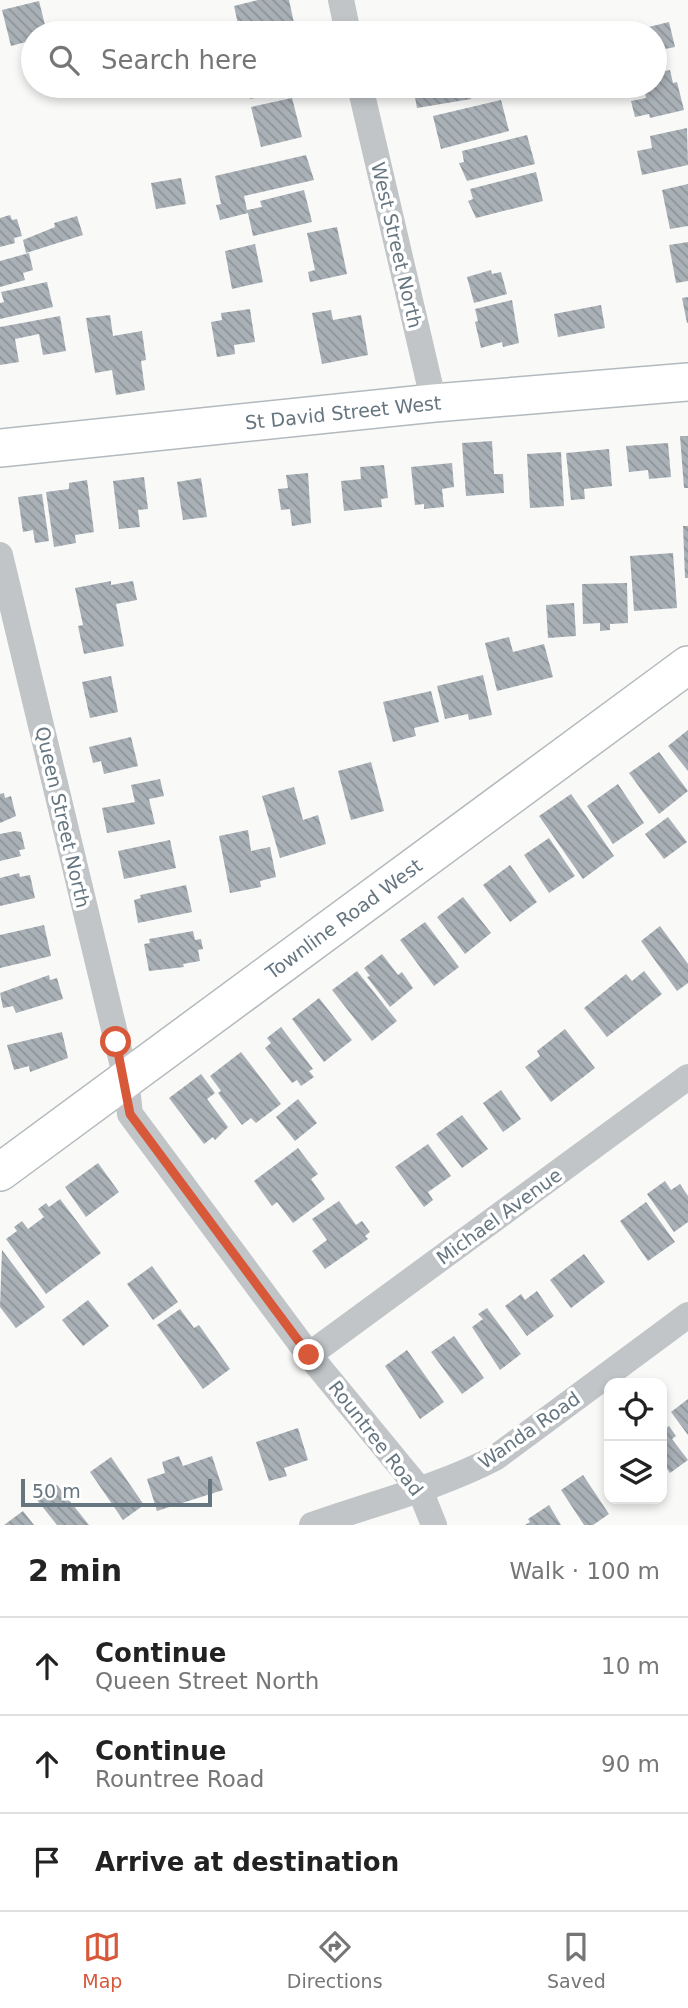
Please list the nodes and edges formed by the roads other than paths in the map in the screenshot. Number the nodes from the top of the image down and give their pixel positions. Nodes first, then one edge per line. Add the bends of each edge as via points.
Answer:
1 (341, 0) edge
2 (345, 21) edge
3 (363, 98) edge
4 (688, 382) edge
5 (434, 403) junction
6 (0, 448) edge
7 (0, 555) edge
8 (688, 665) edge
9 (688, 1077) edge
10 (126, 1079) junction
11 (0, 1172) edge
12 (688, 1315) edge
13 (309, 1355) junction
14 (421, 1490) junction
15 (312, 1525) edge
16 (434, 1525) edge

1 - 2 street
3 - 5 street, West Street North
4 - 5 street, St David Street West
5 - 6 street, St David Street West
7 - 10 street, Queen Street North
8 - 10 street, Townline Road West
9 - 13 street, Michael Avenue
10 - 11 street, Townline Road West
10 - 13 street, Rountree Road via 130,1114
12 - 14 street, Wanda Road via 495,1458
13 - 14 street, Rountree Road
14 - 15 street, Wanda Road
14 - 16 street, Rountree Road

